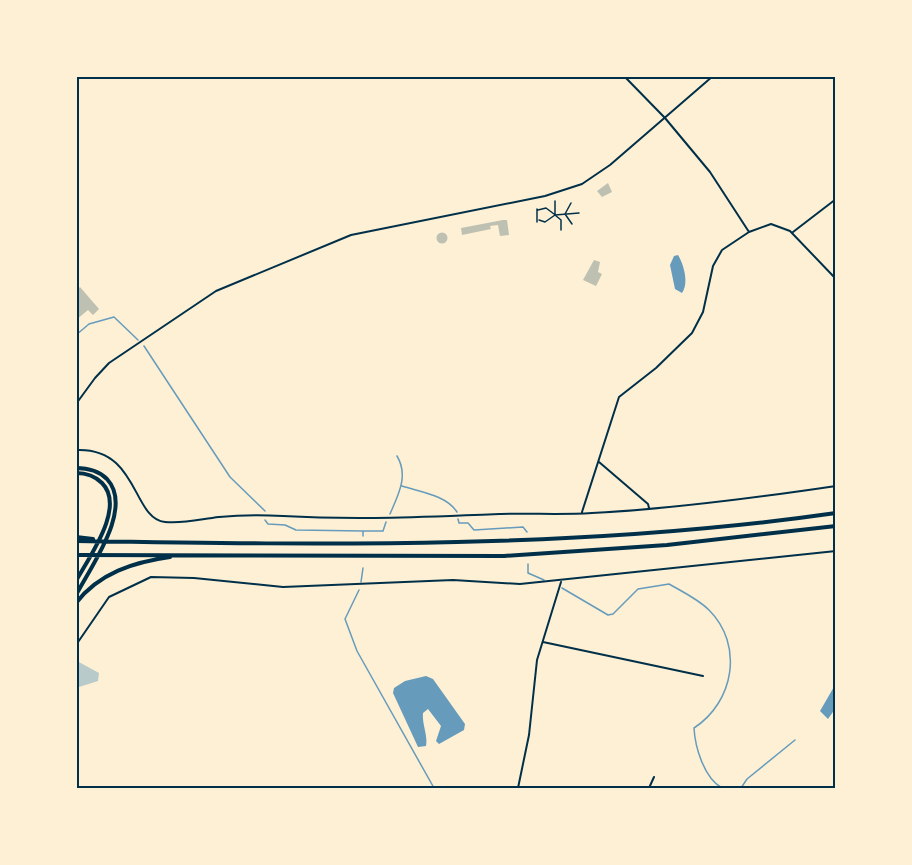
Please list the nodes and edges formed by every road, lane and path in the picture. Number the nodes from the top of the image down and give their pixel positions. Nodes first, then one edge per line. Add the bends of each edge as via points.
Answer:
1 (624, 76) edge
2 (713, 76) edge
3 (665, 118) junction
4 (836, 199) edge
5 (555, 201) dead end
6 (571, 203) dead end
7 (579, 213) dead end
8 (566, 214) junction
9 (555, 215) junction
10 (572, 224) dead end
11 (561, 230) dead end
12 (749, 232) junction
13 (792, 233) junction
14 (836, 279) edge
15 (76, 404) edge
16 (76, 450) edge
17 (598, 461) junction
18 (76, 468) edge
19 (76, 473) edge
20 (836, 486) edge
21 (649, 508) junction
22 (581, 513) junction
23 (836, 513) edge
24 (836, 526) edge
25 (76, 539) edge
26 (836, 551) edge
27 (76, 555) edge
28 (186, 556) junction
29 (76, 581) edge
30 (561, 582) junction
31 (76, 595) edge
32 (76, 603) edge
33 (543, 642) junction
34 (76, 645) edge
35 (703, 676) dead end
36 (654, 777) dead end
37 (518, 789) edge
38 (649, 789) edge

1 - 3 street
2 - 3 street
3 - 12 street via 710,172
3 - 15 street via 610,165 578,186 364,230 226,286 109,363
4 - 13 street
5 - 9 street
6 - 8 street
7 - 8 street
8 - 9 street
8 - 10 street
9 - 9 street via 546,208 537,209 538,221 545,222
9 - 11 street via 561,220
12 - 13 street via 771,224
12 - 17 street via 716,257 703,312 692,333 620,397
13 - 14 street
16 - 22 street via 114,460 127,472 152,517 162,522 237,516 409,519
17 - 21 street
17 - 22 street
18 - 31 highway via 96,471 113,488 117,510
19 - 29 highway via 96,478 109,492 111,509
20 - 21 street via 730,502
21 - 22 street
23 - 25 highway via 573,539 405,544
24 - 28 highway via 569,552 394,558
26 - 30 street
27 - 28 highway
28 - 32 highway via 125,567 92,586
30 - 33 street
30 - 34 street via 488,584 453,580 283,587 151,577 109,597
33 - 35 street
33 - 37 street via 534,677 529,735
36 - 38 street

